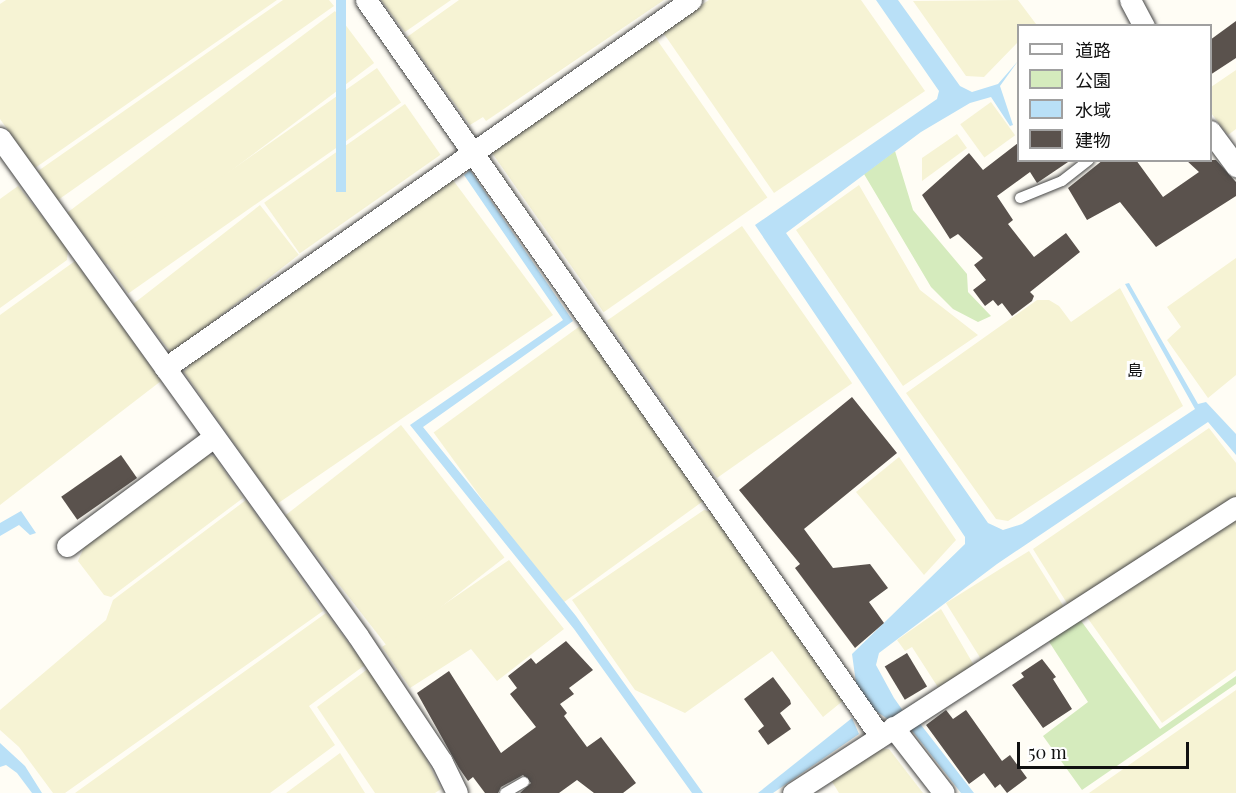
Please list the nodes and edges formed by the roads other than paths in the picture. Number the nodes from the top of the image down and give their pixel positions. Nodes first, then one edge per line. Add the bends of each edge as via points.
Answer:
1 (366, 0) edge
2 (691, 0) edge
3 (1130, 0) edge
4 (1143, 24) edge
5 (1212, 134) edge
6 (0, 138) edge
7 (473, 151) junction
8 (1086, 162) edge
9 (1236, 166) edge
10 (1020, 198) dead end
11 (165, 368) junction
12 (214, 437) junction
13 (1236, 507) edge
14 (67, 546) dead end
15 (886, 732) junction
16 (524, 782) dead end
17 (457, 793) edge
18 (505, 793) edge
19 (793, 793) edge
20 (944, 793) edge

1 - 7 street
2 - 7 street
3 - 4 street
5 - 9 street
6 - 11 street
7 - 11 street
7 - 15 street
8 - 10 lane via 1062,181
11 - 12 street
12 - 14 street
12 - 17 street via 358,636 442,762
13 - 15 street
15 - 19 street
15 - 20 street
16 - 18 lane

